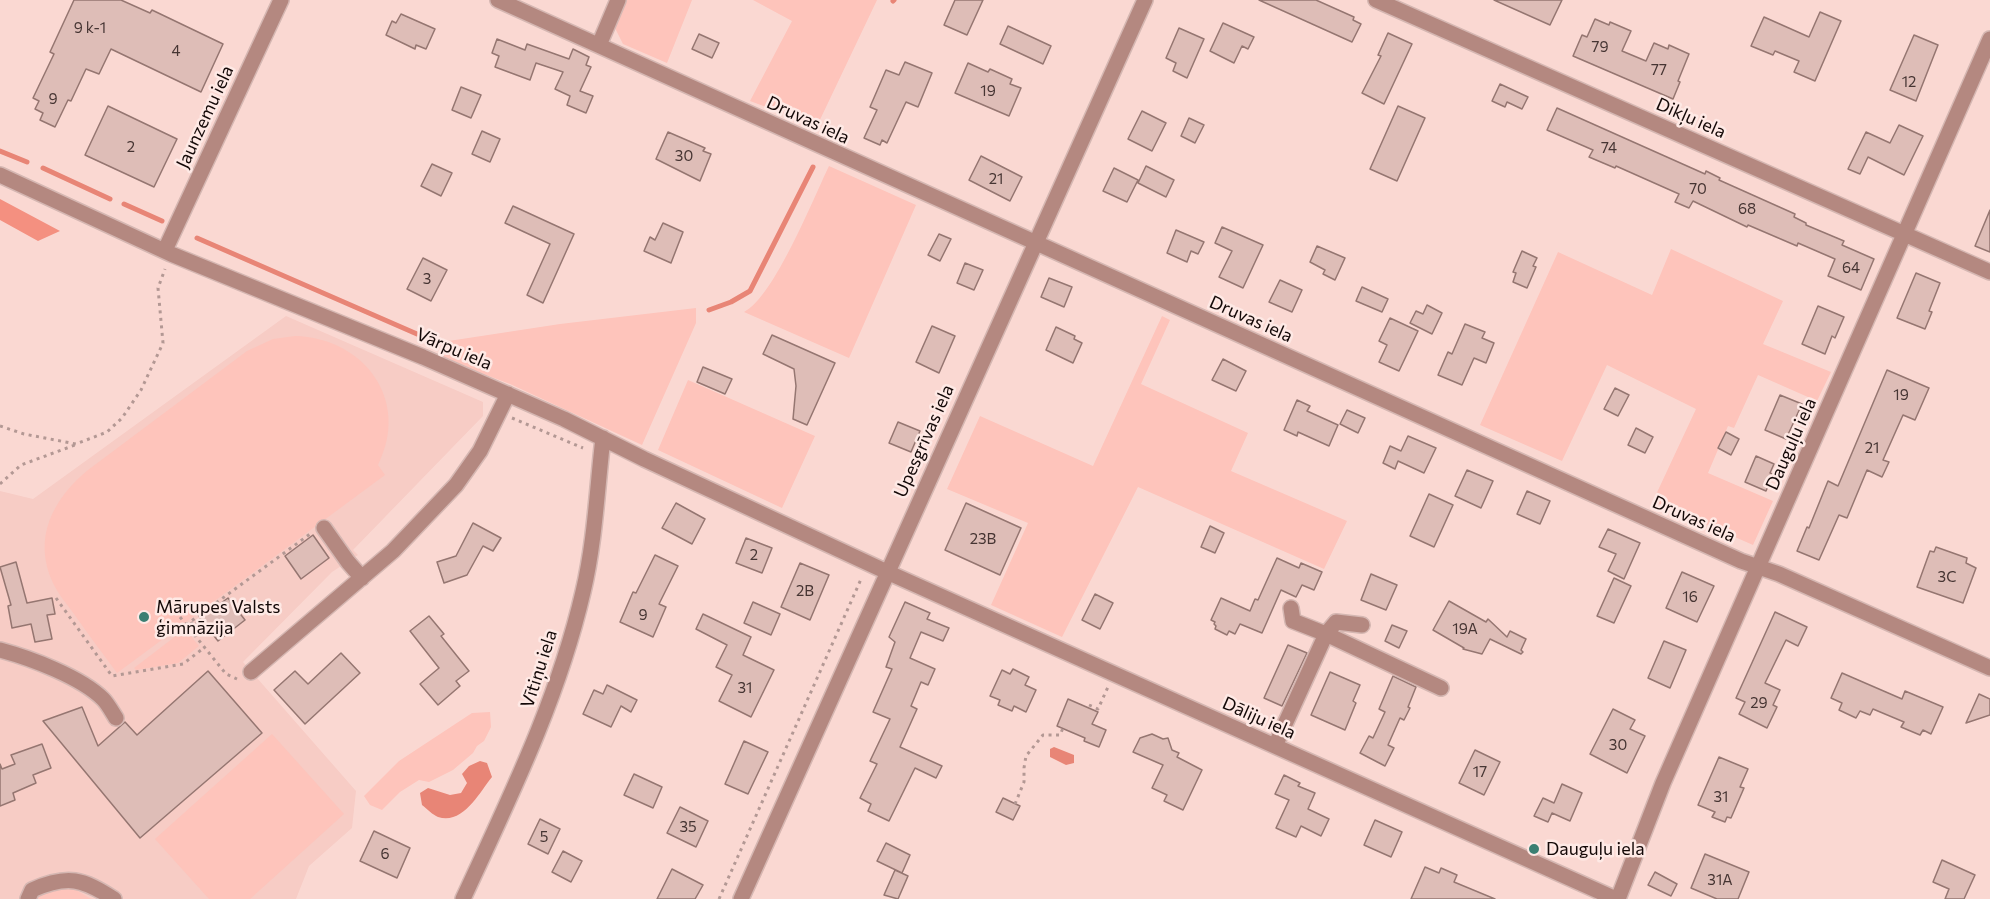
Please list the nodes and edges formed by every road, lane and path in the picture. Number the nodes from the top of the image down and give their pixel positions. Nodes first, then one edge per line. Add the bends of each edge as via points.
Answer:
1 (281, 0) edge
2 (498, 0) edge
3 (618, 0) edge
4 (1145, 0) edge
5 (1376, 0) edge
6 (1990, 39) edge
7 (599, 45) junction
8 (0, 175) edge
9 (1904, 233) junction
10 (1035, 244) junction
11 (168, 252) junction
12 (1990, 272) edge
13 (508, 394) junction
14 (499, 412) junction
15 (0, 426) edge
16 (603, 438) junction
17 (76, 444) junction
18 (601, 455) junction
19 (0, 484) edge
20 (320, 529) joint
21 (1758, 567) junction
22 (887, 572) junction
23 (362, 578) junction
24 (56, 598) dead end
25 (1291, 608) dead end
26 (180, 617) dead end
27 (191, 622) junction
28 (204, 622) dead end
29 (186, 625) junction
30 (1362, 625) dead end
31 (1326, 634) junction
32 (205, 647) junction
33 (0, 650) edge
34 (1990, 668) edge
35 (251, 672) joint
36 (1114, 674) junction
37 (1441, 688) dead end
38 (1089, 705) dead end
39 (116, 718) dead end
40 (1063, 728) dead end
41 (1275, 746) junction
42 (1015, 804) dead end
43 (28, 899) edge
44 (114, 899) edge
45 (463, 899) edge
46 (719, 899) edge
47 (741, 899) edge
48 (1617, 899) edge

1 - 11 street, Jaunzemu iela
2 - 7 street, Druvas iela
3 - 7 street
4 - 10 street, Upesgrīvas iela
5 - 9 street, Dikļu iela
6 - 9 street, Dauguļu iela
7 - 10 street, Druvas iela
8 - 11 street, Vārpu iela
9 - 12 street, Dikļu iela
9 - 21 street, Dauguļu iela
10 - 21 street, Druvas iela
10 - 22 street, Upesgrīvas iela
11 - 13 street, Vārpu iela
11 - 17 path via 158,288 163,343 152,370 122,418 107,432
13 - 14 street
13 - 16 street, Vārpu iela
14 - 18 path
14 - 23 street via 480,451 456,485
15 - 17 path
16 - 18 street, Vītiņu iela
16 - 22 street, Vārpu iela
17 - 19 path via 21,465
18 - 45 street, Vītiņu iela via 583,592 563,664 534,743
20 - 23 street
20 - 27 path
21 - 34 street, Druvas iela
21 - 48 street, Dauguļu iela via 1663,783
22 - 36 street, Dāliju iela
22 - 46 path via 865,572
22 - 47 street, Upesgrīvas iela
23 - 35 street
24 - 32 path via 112,676 183,664
25 - 31 street via 1293,621
26 - 29 path
27 - 28 path via 198,632 202,629 197,622
27 - 29 path
29 - 32 path
30 - 31 street via 1336,622
31 - 37 street
31 - 41 street
32 - 35 path via 226,674 239,680
33 - 39 street via 74,679 103,699
36 - 38 path via 1098,709
36 - 41 street, Dāliju iela
40 - 42 path via 1060,735 1043,735 1026,756 1024,782
41 - 48 street, Dāliju iela
43 - 44 street via 32,890 53,880 78,880

